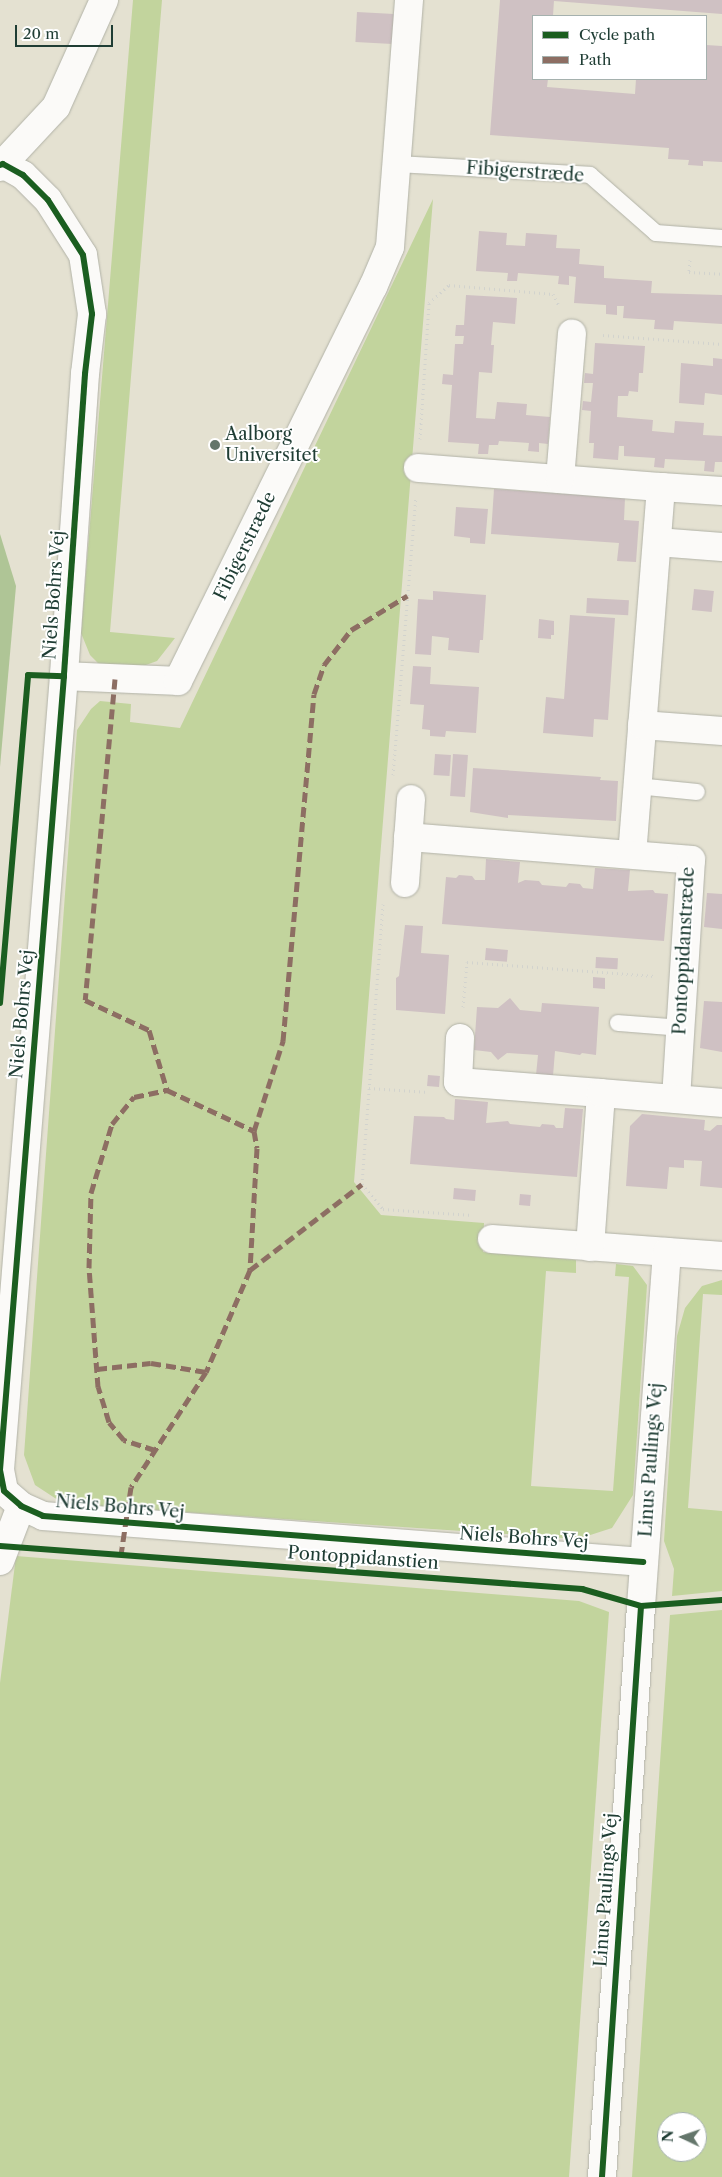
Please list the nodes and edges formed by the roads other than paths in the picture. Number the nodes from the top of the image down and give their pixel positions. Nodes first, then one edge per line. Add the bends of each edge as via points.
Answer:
1 (104, 0) edge
2 (409, 0) edge
3 (396, 164) junction
4 (1, 165) edge
5 (722, 238) edge
6 (572, 333) road end
7 (418, 468) road end
8 (560, 479) junction
9 (661, 487) junction
10 (722, 491) edge
11 (657, 542) junction
12 (722, 547) edge
13 (64, 676) junction
14 (642, 725) junction
15 (722, 731) edge
16 (638, 786) junction
17 (697, 792) dead end
18 (411, 798) dead end
19 (408, 837) junction
20 (632, 854) junction
21 (405, 883) dead end
22 (618, 1023) dead end
23 (681, 1028) junction
24 (460, 1038) road end
25 (601, 1093) junction
26 (676, 1099) junction
27 (722, 1103) edge
28 (492, 1239) dead end
29 (590, 1247) junction
30 (667, 1252) junction
31 (722, 1256) edge
32 (20, 1506) junction
33 (0, 1560) edge
34 (643, 1562) junction
35 (602, 2177) edge

1 - 4 street, Niels Bohrs Vej via 56,108
2 - 3 street, Fibigerstræde
3 - 5 lane, Fibigerstræde via 590,175 656,233
3 - 13 street, Fibigerstræde via 390,247 178,681
4 - 13 street, Niels Bohrs Vej via 23,175 48,200 83,255 92,314 84,384
6 - 8 street
7 - 8 street
8 - 9 street
9 - 10 street
9 - 11 street
11 - 12 street
11 - 14 street
13 - 32 street, Niels Bohrs Vej via 0,1470 4,1491
14 - 15 street
14 - 16 street
16 - 17 lane
16 - 20 street
18 - 19 street
19 - 20 street, Pontoppidanstræde
19 - 21 street
20 - 23 street, Pontoppidanstræde via 691,860
22 - 23 lane
23 - 26 street, Pontoppidanstræde
24 - 25 street via 458,1082
25 - 26 street
25 - 29 street
26 - 27 street
28 - 29 street
29 - 30 street
30 - 31 street
30 - 34 street, Linus Paulings Vej
32 - 33 street
32 - 34 street, Niels Bohrs Vej via 43,1516
34 - 35 street, Linus Paulings Vej

